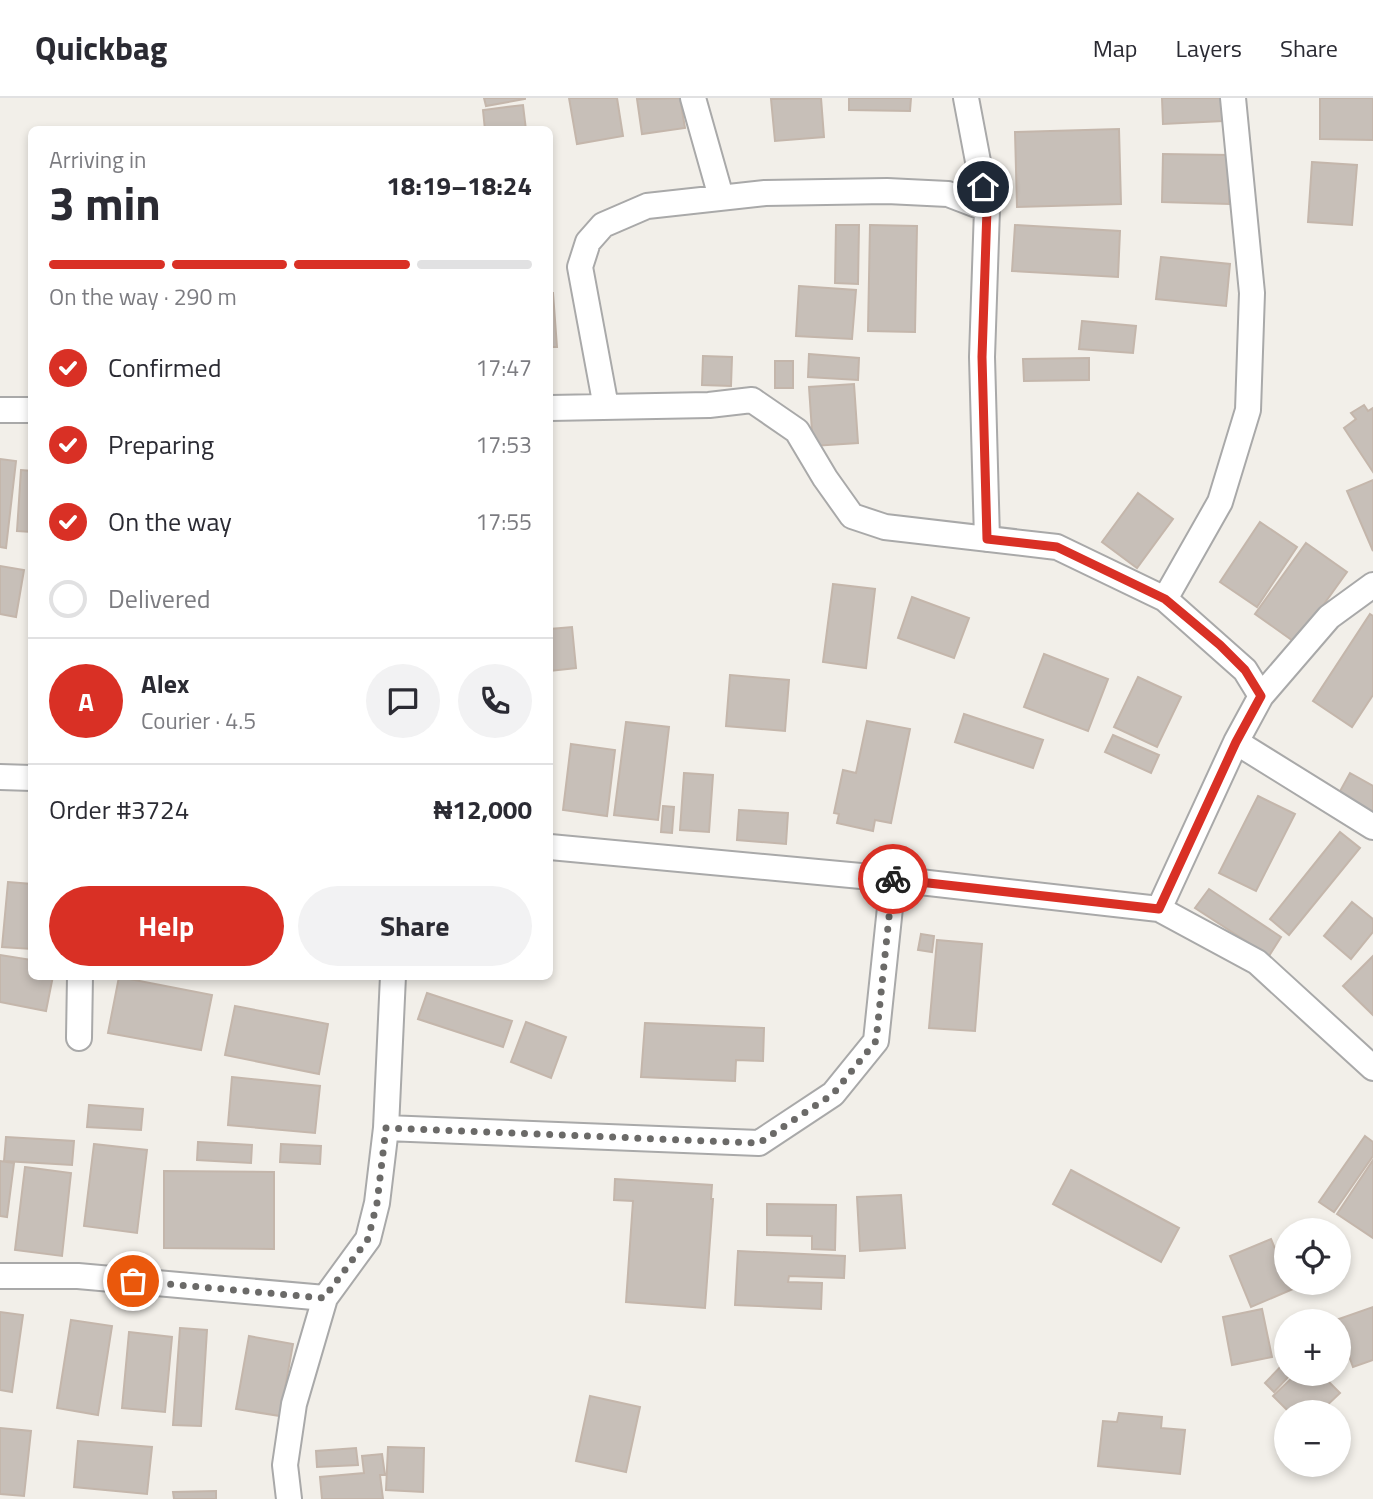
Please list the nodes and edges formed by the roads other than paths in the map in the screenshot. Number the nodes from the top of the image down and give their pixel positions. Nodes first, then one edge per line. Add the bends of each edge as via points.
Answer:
1 (693, 98) edge
2 (966, 98) edge
3 (1233, 98) edge
4 (721, 197) junction
5 (987, 209) junction
6 (606, 407) junction
7 (553, 408) edge
8 (0, 410) edge
9 (28, 410) edge
10 (987, 539) junction
11 (1373, 585) edge
12 (1165, 599) junction
13 (1261, 696) junction
14 (1236, 742) junction
15 (0, 777) edge
16 (28, 778) edge
17 (1373, 827) edge
18 (553, 847) edge
19 (893, 879) junction
20 (1159, 909) junction
21 (80, 980) edge
22 (393, 980) edge
23 (79, 1038) dead end
24 (1373, 1068) edge
25 (386, 1128) junction
26 (0, 1276) edge
27 (324, 1298) junction
28 (289, 1499) edge

1 - 4 street
2 - 5 street
3 - 12 street via 1252,293 1248,410 1220,502
4 - 5 street via 887,191 948,194
4 - 6 street via 647,205 603,225 588,242 580,267
5 - 10 street via 982,357
6 - 7 street
6 - 10 street via 752,400 797,431 852,516 886,527
8 - 9 street
10 - 12 street via 1057,547
11 - 13 street via 1329,617
12 - 13 street via 1245,670
13 - 14 street
14 - 17 street
14 - 20 street
15 - 16 street
18 - 19 street
19 - 20 street
19 - 25 street via 876,1041 833,1094 759,1143
20 - 24 street via 1257,962
21 - 23 street
22 - 25 street
25 - 27 street via 368,1239
26 - 27 street via 78,1276
27 - 28 street via 294,1404 285,1465

